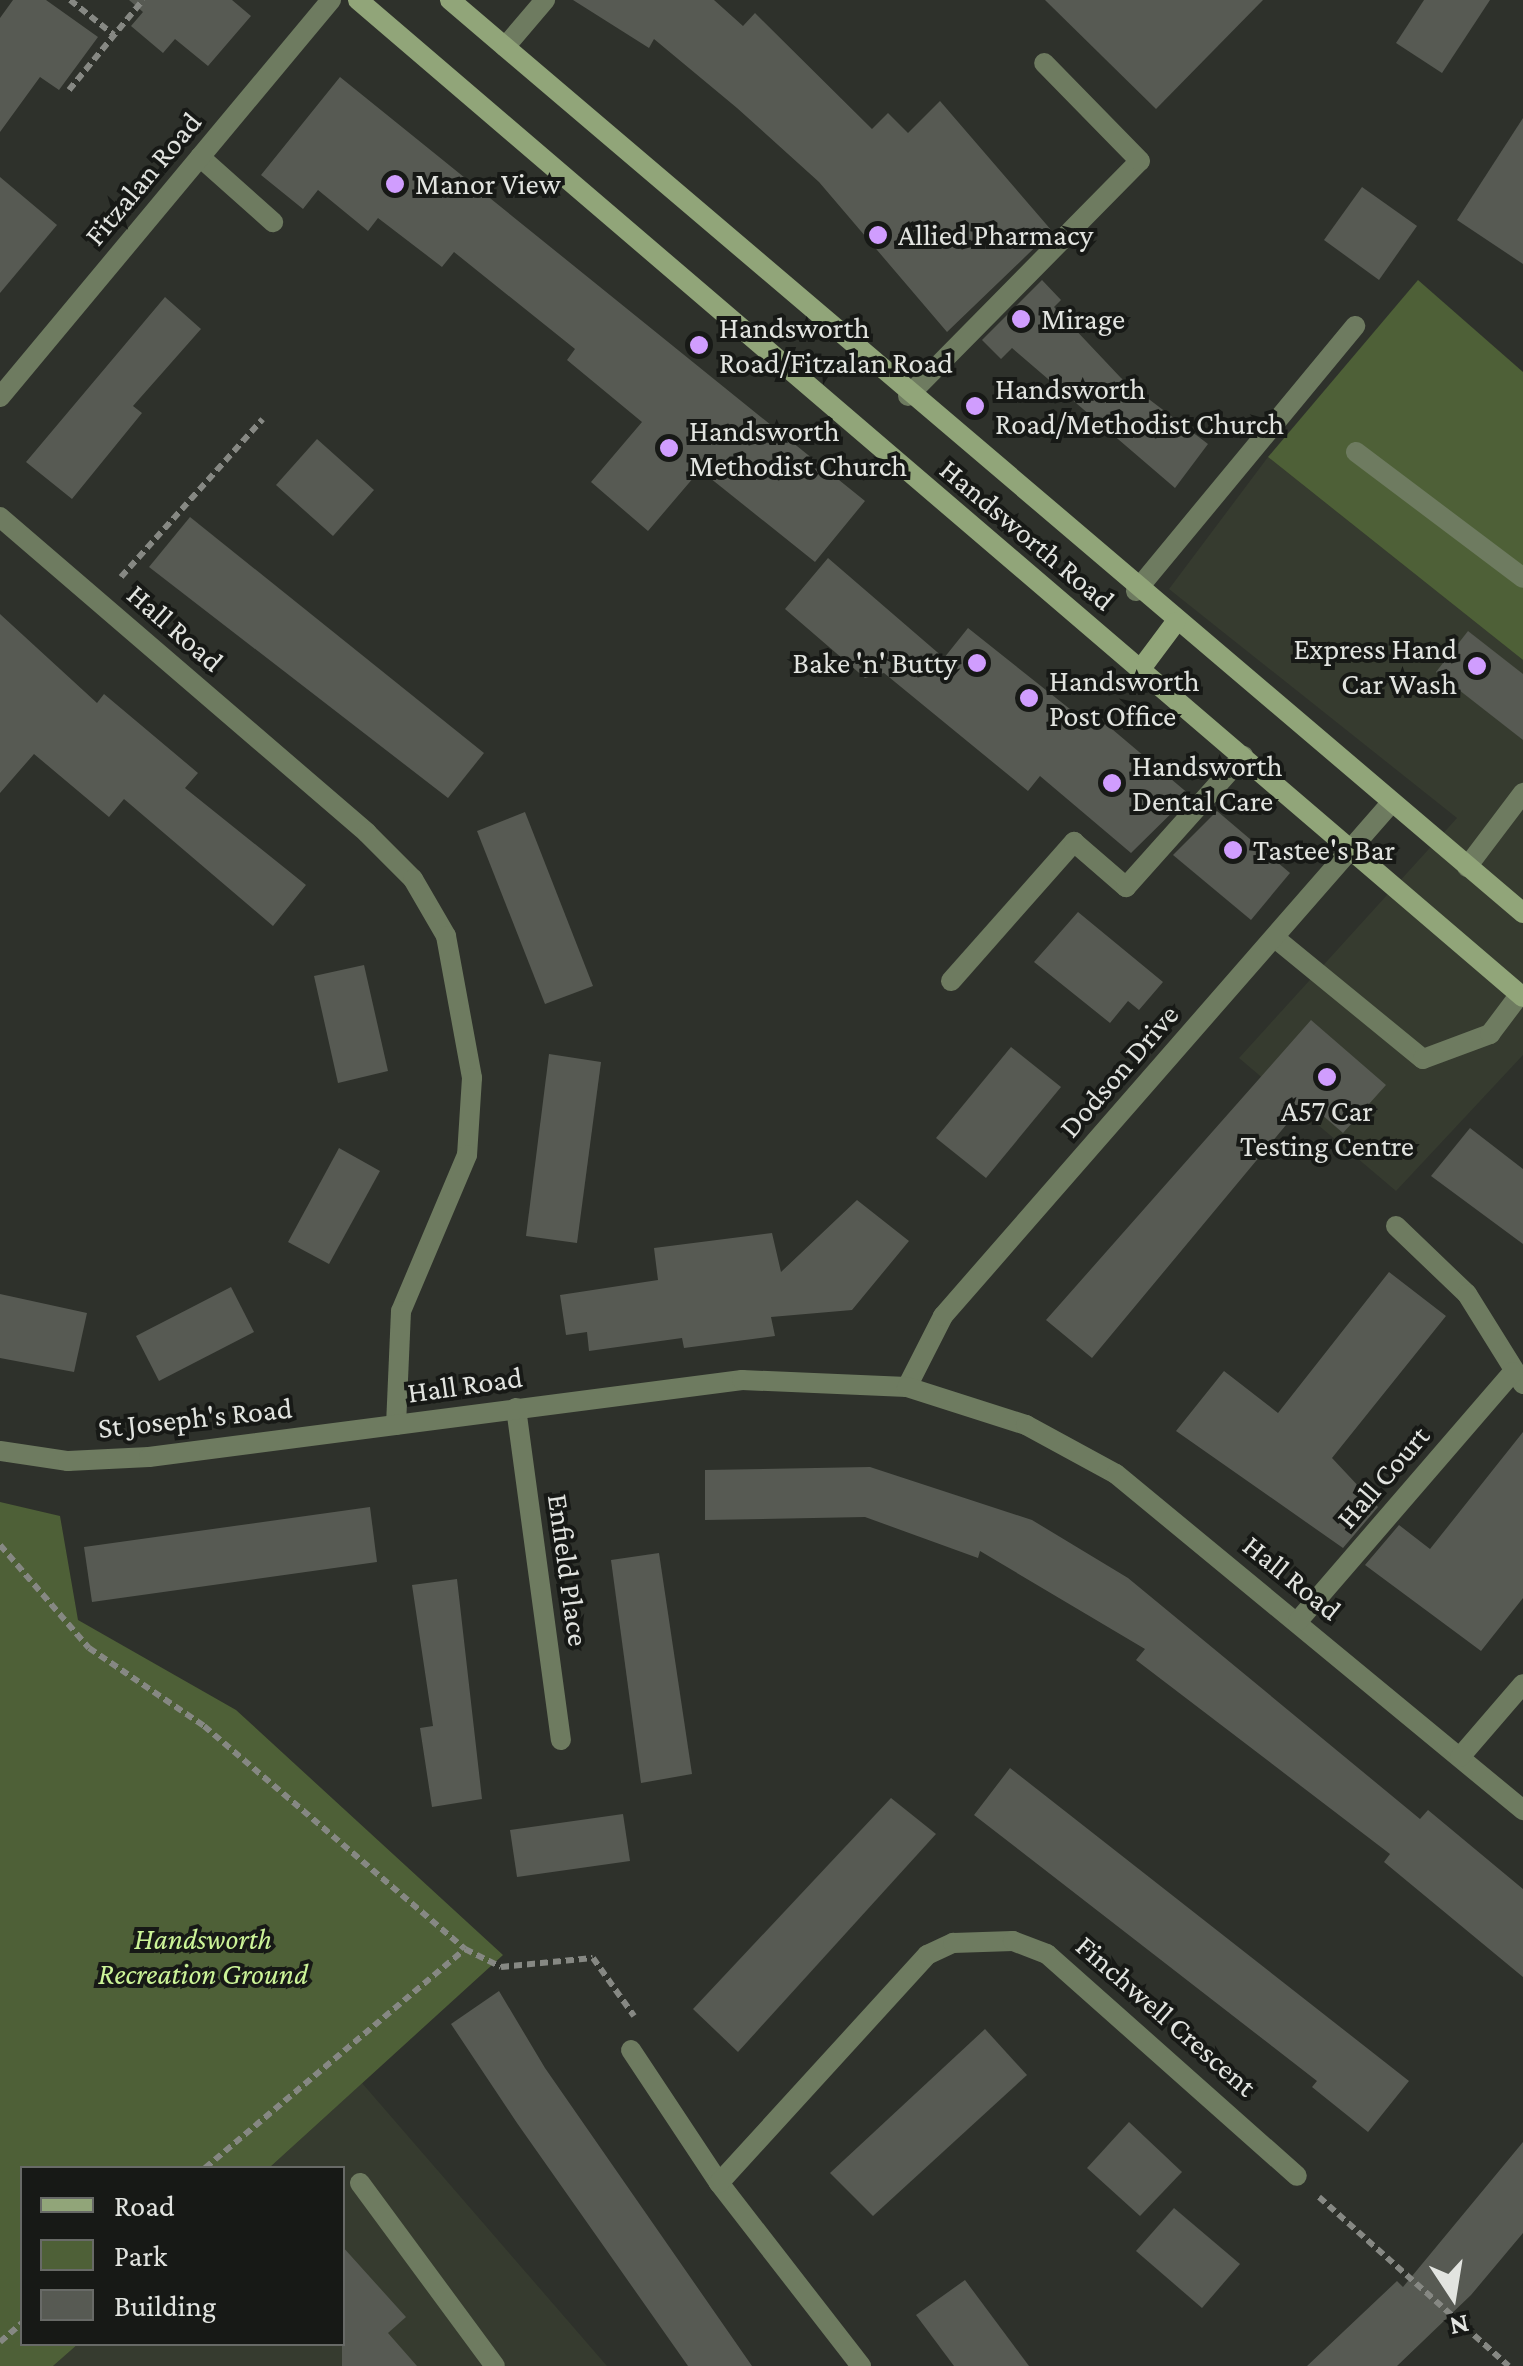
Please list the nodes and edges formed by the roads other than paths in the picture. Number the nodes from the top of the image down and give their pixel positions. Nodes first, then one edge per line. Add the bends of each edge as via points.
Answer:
1 (331, 0) edge
2 (358, 0) edge
3 (450, 0) edge
4 (545, 0) edge
5 (504, 47) junction
6 (1044, 63) dead end
7 (200, 157) junction
8 (273, 222) dead end
9 (1354, 326) dead end
10 (908, 396) junction
11 (0, 397) edge
12 (1356, 452) dead end
13 (0, 517) edge
14 (1523, 578) edge
15 (1136, 591) junction
16 (1175, 624) junction
17 (1140, 670) junction
18 (1243, 756) junction
19 (1523, 793) edge
20 (1392, 803) junction
21 (1352, 849) junction
22 (1468, 866) junction
23 (1521, 906) edge
24 (1274, 938) junction
25 (951, 981) dead end
26 (1521, 995) edge
27 (1396, 1226) dead end
28 (1518, 1378) edge
29 (906, 1387) junction
30 (516, 1408) junction
31 (396, 1425) junction
32 (0, 1450) edge
33 (1298, 1621) junction
34 (1523, 1684) edge
35 (562, 1740) dead end
36 (1460, 1757) junction
37 (1523, 1810) edge
38 (631, 2050) road end
39 (1297, 2176) road end
40 (360, 2183) dead end
41 (719, 2183) junction
42 (496, 2366) edge
43 (861, 2366) edge

1 - 7 street, Fitzalan Road
2 - 17 main road, Handsworth Road
3 - 5 main road, Handsworth Road
4 - 5 street
5 - 10 main road, Handsworth Road
6 - 10 street via 1140,161
7 - 8 street
7 - 11 street, Fitzalan Road
9 - 15 street
10 - 15 main road, Handsworth Road
12 - 14 street
13 - 31 street, Hall Road via 367,833 413,879 446,936 472,1078 466,1155 401,1310
15 - 16 main road, Handsworth Road
16 - 17 main road
16 - 20 main road, Handsworth Road
17 - 18 main road, Handsworth Road
18 - 21 main road, Handsworth Road
18 - 25 street via 1126,887 1074,842
19 - 22 street
20 - 21 street, Dodson Drive
20 - 22 main road, Handsworth Road
21 - 24 street, Dodson Drive
21 - 26 main road, Handsworth Road
22 - 23 main road, Handsworth Road
24 - 26 street via 1423,1060 1490,1034
24 - 29 street, Dodson Drive via 943,1316
27 - 28 street, Hall Court via 1467,1294
28 - 33 street, Hall Court
29 - 30 street, Hall Road via 742,1380
29 - 33 street, Hall Road via 1026,1425 1116,1474
30 - 31 street, Hall Road
30 - 35 street, Enfield Place
31 - 32 street, St Joseph's Road via 150,1457 68,1461
33 - 36 street, Hall Road
34 - 36 street
36 - 37 street, Hall Road
38 - 41 street
39 - 41 street, Finchwell Crescent via 1047,1954 982,1939 927,1955
40 - 42 street
41 - 43 street

